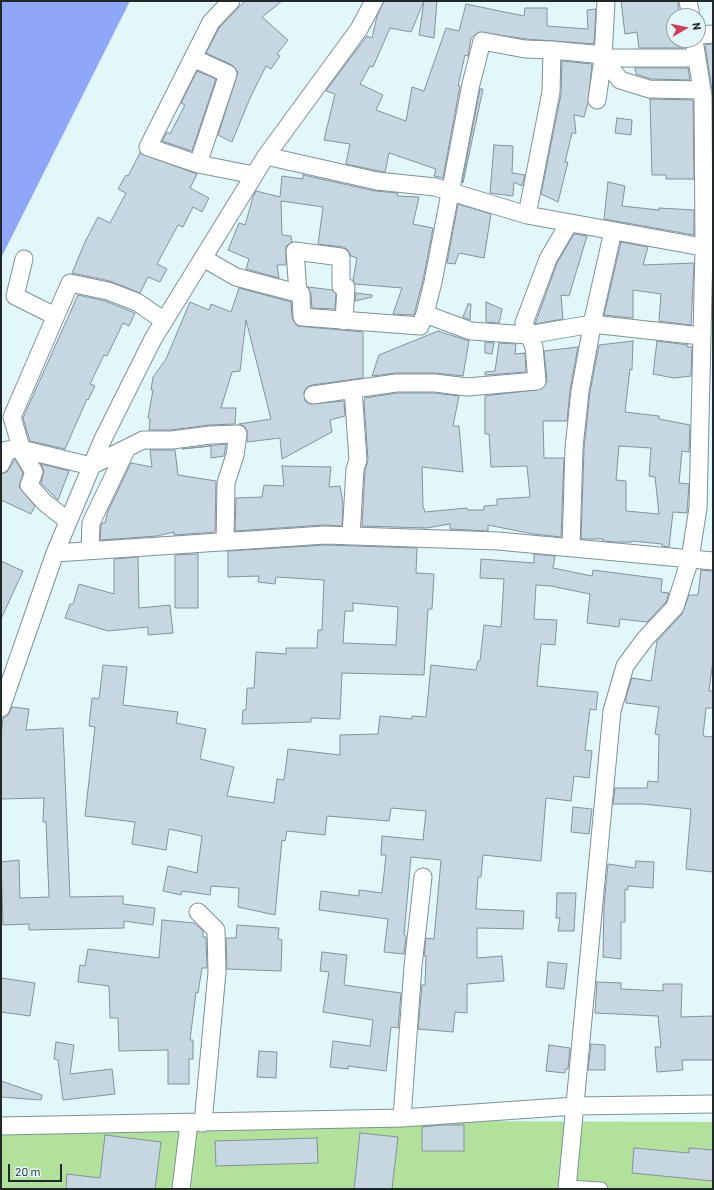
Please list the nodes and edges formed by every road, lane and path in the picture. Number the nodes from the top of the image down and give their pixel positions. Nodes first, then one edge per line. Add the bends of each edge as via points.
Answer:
1 (231, 1) edge
2 (374, 1) edge
3 (606, 1) edge
4 (695, 48) edge
5 (552, 50) junction
6 (604, 56) junction
7 (193, 58) junction
8 (697, 58) junction
9 (702, 90) junction
10 (597, 100) dead end
11 (708, 110) edge
12 (266, 156) junction
13 (198, 164) junction
14 (254, 175) junction
15 (449, 192) junction
16 (527, 215) junction
17 (569, 223) junction
18 (613, 231) junction
19 (709, 249) edge
20 (203, 258) junction
21 (24, 260) dead end
22 (298, 293) junction
23 (425, 314) junction
24 (55, 316) junction
25 (164, 321) junction
26 (344, 321) junction
27 (593, 322) junction
28 (528, 335) junction
29 (705, 347) edge
30 (353, 389) junction
31 (313, 395) dead end
32 (21, 449) junction
33 (126, 450) junction
34 (1, 464) edge
35 (91, 466) junction
36 (68, 521) junction
37 (351, 536) junction
38 (225, 542) junction
39 (571, 547) junction
40 (90, 550) junction
41 (55, 553) junction
42 (690, 559) junction
43 (713, 561) edge
44 (1, 708) edge
45 (423, 877) dead end
46 (198, 912) dead end
47 (713, 1104) edge
48 (574, 1106) junction
49 (402, 1118) junction
50 (196, 1123) junction
51 (1, 1126) edge
52 (567, 1188) edge
53 (181, 1189) edge
54 (601, 1189) edge

1 - 7 street via 211,22
2 - 12 street via 359,29
3 - 6 street
4 - 8 street
5 - 6 street
5 - 15 street via 525,50 482,41
5 - 16 street via 551,92
6 - 8 street
6 - 9 street via 620,80 649,88
6 - 10 street
7 - 13 street via 228,74
7 - 13 street via 148,147
8 - 9 street
9 - 11 street
11 - 19 street
12 - 14 street
12 - 15 street via 377,181 435,187
13 - 14 street
14 - 20 street
15 - 16 street
15 - 23 street
16 - 17 street
17 - 18 street
17 - 28 street via 548,259 527,313 524,323
18 - 19 street
18 - 27 street
19 - 29 street
20 - 22 street via 236,277
20 - 25 street
21 - 24 street via 15,296
22 - 26 street via 301,294 302,317
22 - 26 street via 295,251 341,257 341,286 346,287
23 - 26 street via 420,326
23 - 28 street via 471,331
24 - 25 street via 70,283 108,291 137,302
24 - 32 street via 12,417
25 - 35 street
27 - 28 street
27 - 29 street
27 - 39 street via 580,391 574,448
28 - 30 street via 534,347 537,381 467,386 396,383
29 - 42 street via 698,508
30 - 31 street
30 - 37 street via 358,460 355,469
32 - 34 street via 7,450
32 - 35 street
32 - 36 street via 34,472 29,485 44,502
33 - 35 street
33 - 38 street via 143,440 238,434 235,455 226,483
33 - 40 street via 91,523
35 - 36 street
36 - 41 street
37 - 38 street via 325,535
37 - 39 street via 498,541
38 - 40 street
39 - 42 street
40 - 41 street
41 - 44 street
42 - 43 street
42 - 48 street via 675,607 645,639 625,666 612,711
45 - 49 street via 413,966
46 - 50 street via 216,930 217,972
47 - 48 street
48 - 49 street
48 - 52 street
49 - 50 street
50 - 51 street
50 - 53 street
52 - 54 street

